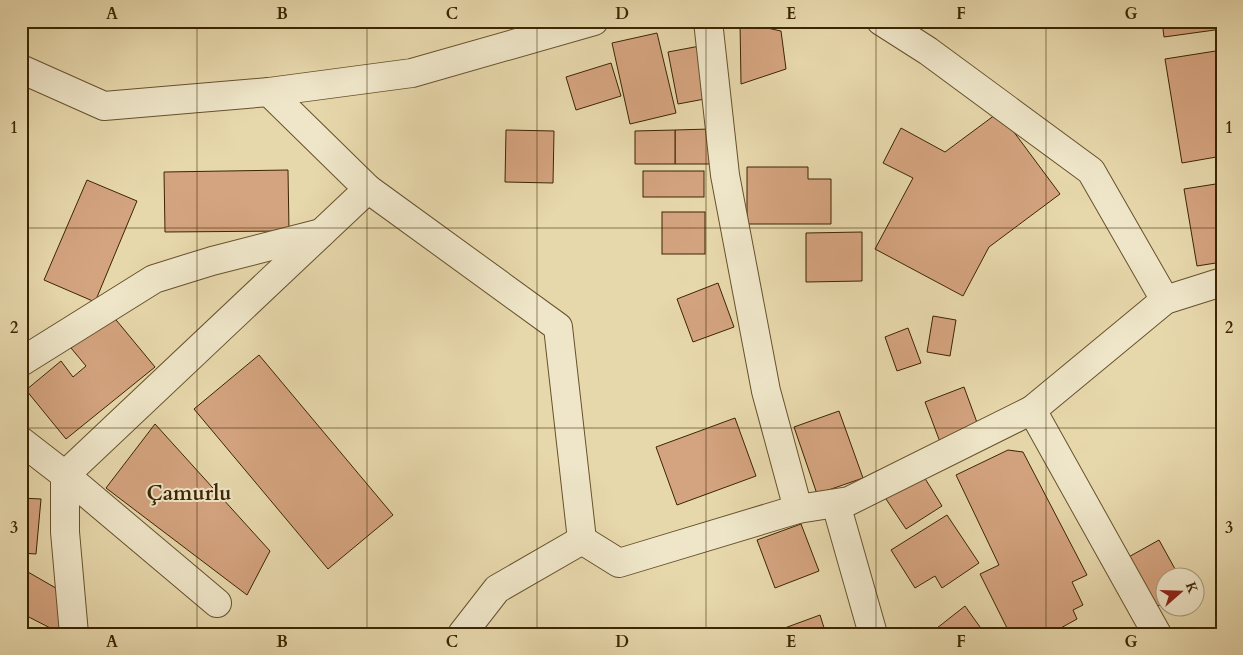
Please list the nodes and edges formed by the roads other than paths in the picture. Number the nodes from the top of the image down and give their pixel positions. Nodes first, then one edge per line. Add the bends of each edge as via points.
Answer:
1 (594, 21) edge
2 (708, 21) edge
3 (881, 21) edge
4 (21, 69) edge
5 (269, 92) junction
6 (368, 189) junction
7 (323, 232) junction
8 (1222, 282) edge
9 (1165, 300) junction
10 (21, 362) edge
11 (1032, 410) junction
12 (21, 441) edge
13 (65, 475) junction
14 (836, 504) junction
15 (798, 509) junction
16 (582, 540) junction
17 (217, 603) dead end
18 (74, 634) edge
19 (462, 634) edge
20 (873, 634) edge
21 (1158, 634) edge

1 - 5 street via 412,73
2 - 15 street via 727,185 766,391
3 - 9 street via 928,51 1091,171
4 - 5 street via 104,106
5 - 6 street
6 - 7 street
6 - 16 street via 558,327
7 - 10 street via 154,279
7 - 13 street
8 - 9 street
9 - 11 street
11 - 14 street via 849,501
11 - 21 street
12 - 13 street
13 - 17 street
13 - 18 street via 65,532
14 - 15 street
14 - 20 street
15 - 16 street via 619,563
16 - 19 street via 497,590

